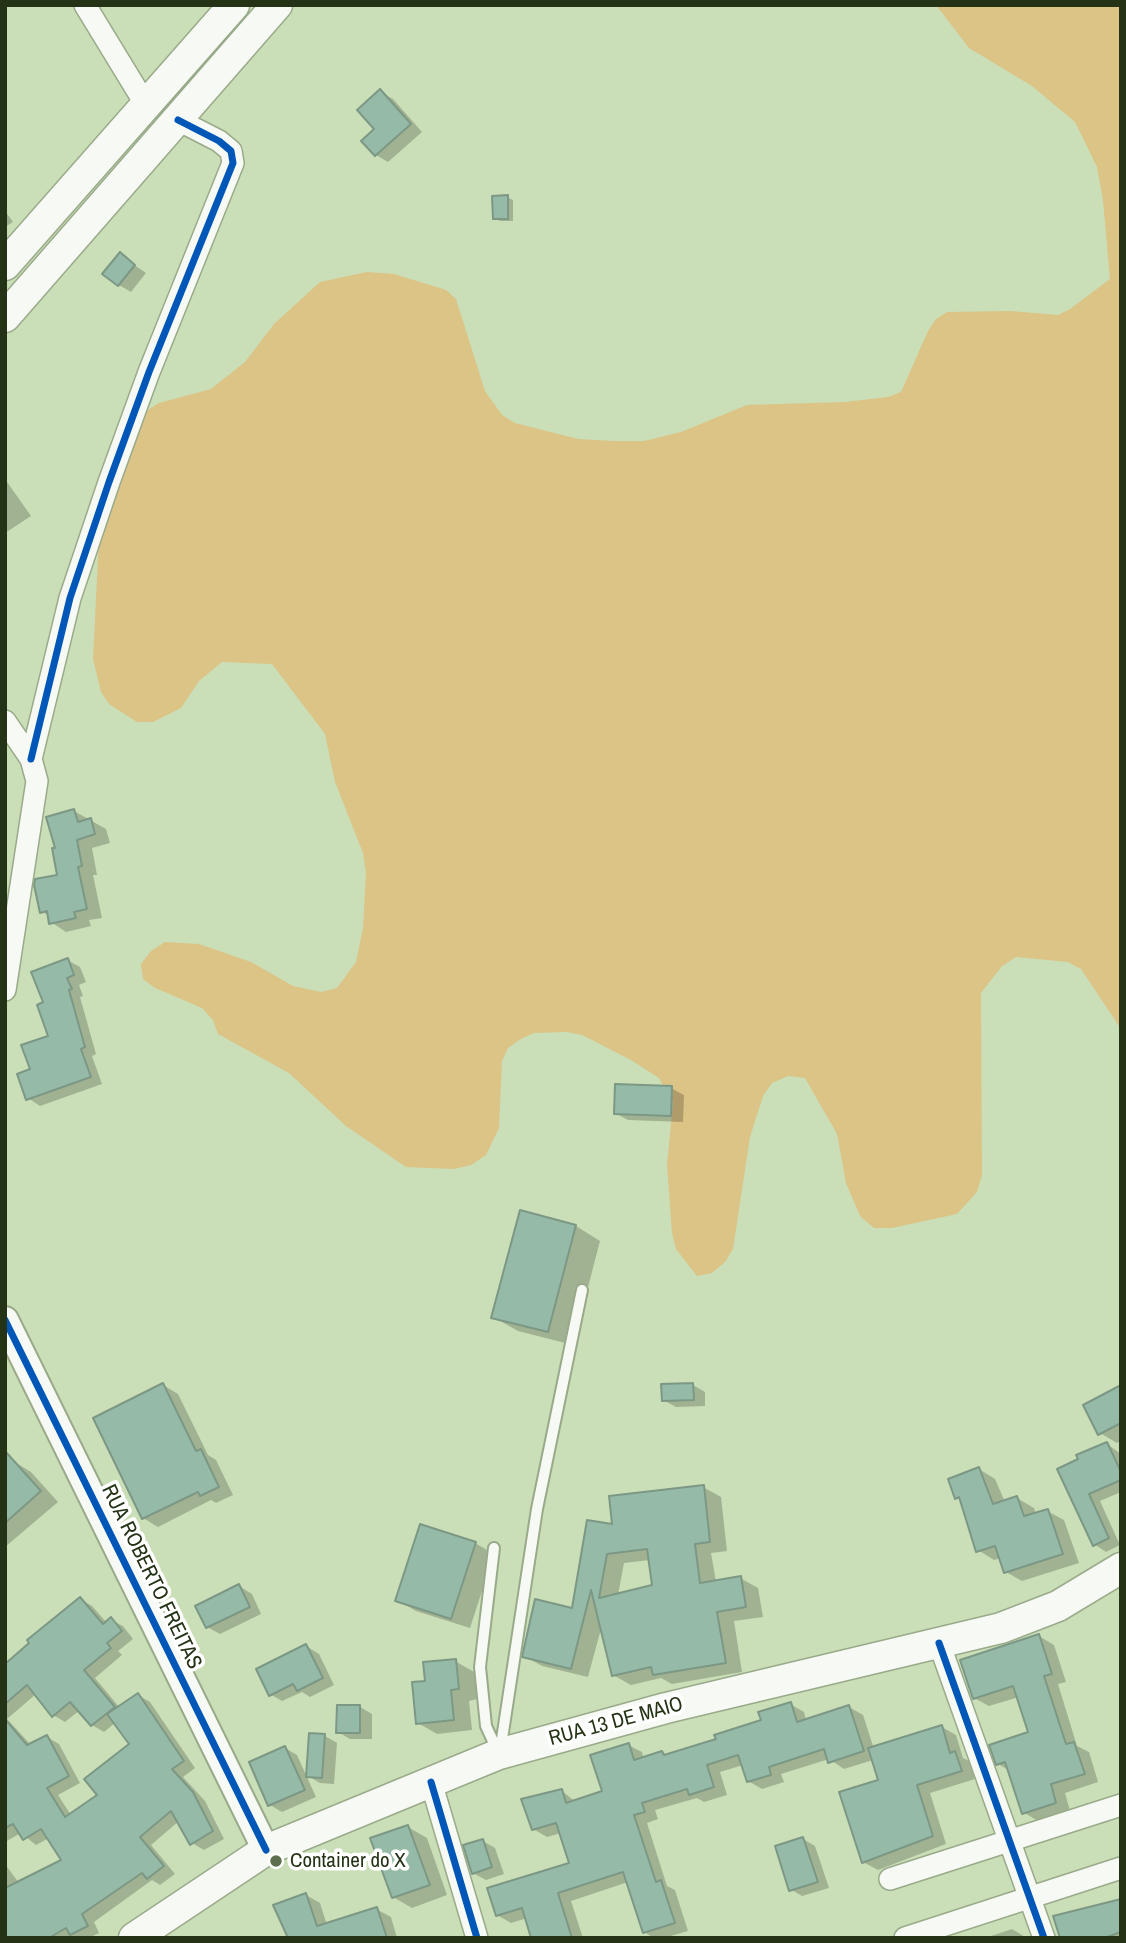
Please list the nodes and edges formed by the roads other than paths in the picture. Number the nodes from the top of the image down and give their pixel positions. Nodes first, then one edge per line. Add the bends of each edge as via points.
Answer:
1 (85, 5) edge
2 (234, 5) edge
3 (277, 5) edge
4 (146, 105) junction
5 (178, 120) junction
6 (5, 265) edge
7 (5, 317) edge
8 (5, 721) edge
9 (31, 759) junction
10 (5, 990) edge
11 (582, 1290) dead end
12 (5, 1320) edge
13 (494, 1548) dead end
14 (1121, 1568) edge
15 (939, 1643) junction
16 (499, 1754) junction
17 (431, 1782) junction
18 (1121, 1805) edge
19 (1010, 1842) junction
20 (266, 1850) junction
21 (1121, 1868) edge
22 (890, 1879) dead end
23 (1029, 1898) junction
24 (134, 1938) edge
25 (477, 1938) edge
26 (905, 1938) edge
27 (1044, 1938) edge

1 - 4 street
2 - 4 main road
3 - 5 main road
4 - 6 main road
5 - 7 main road
5 - 9 street via 231,150 233,163 149,372 96,521 70,598
8 - 9 street
9 - 10 street via 37,780
11 - 16 lane via 537,1509
12 - 20 street, RUA ROBERTO FREITAS
13 - 16 lane via 480,1667 486,1726
14 - 15 main road, RUA 13 DE MAIO via 1058,1606 1001,1628
15 - 16 main road, RUA 13 DE MAIO via 666,1708
15 - 19 street
16 - 17 main road, RUA 13 DE MAIO
17 - 20 main road, RUA 13 DE MAIO
17 - 25 street
18 - 19 street
19 - 22 street
19 - 23 street
20 - 24 main road, RUA 13 DE MAIO
21 - 23 street
23 - 26 street
23 - 27 street

